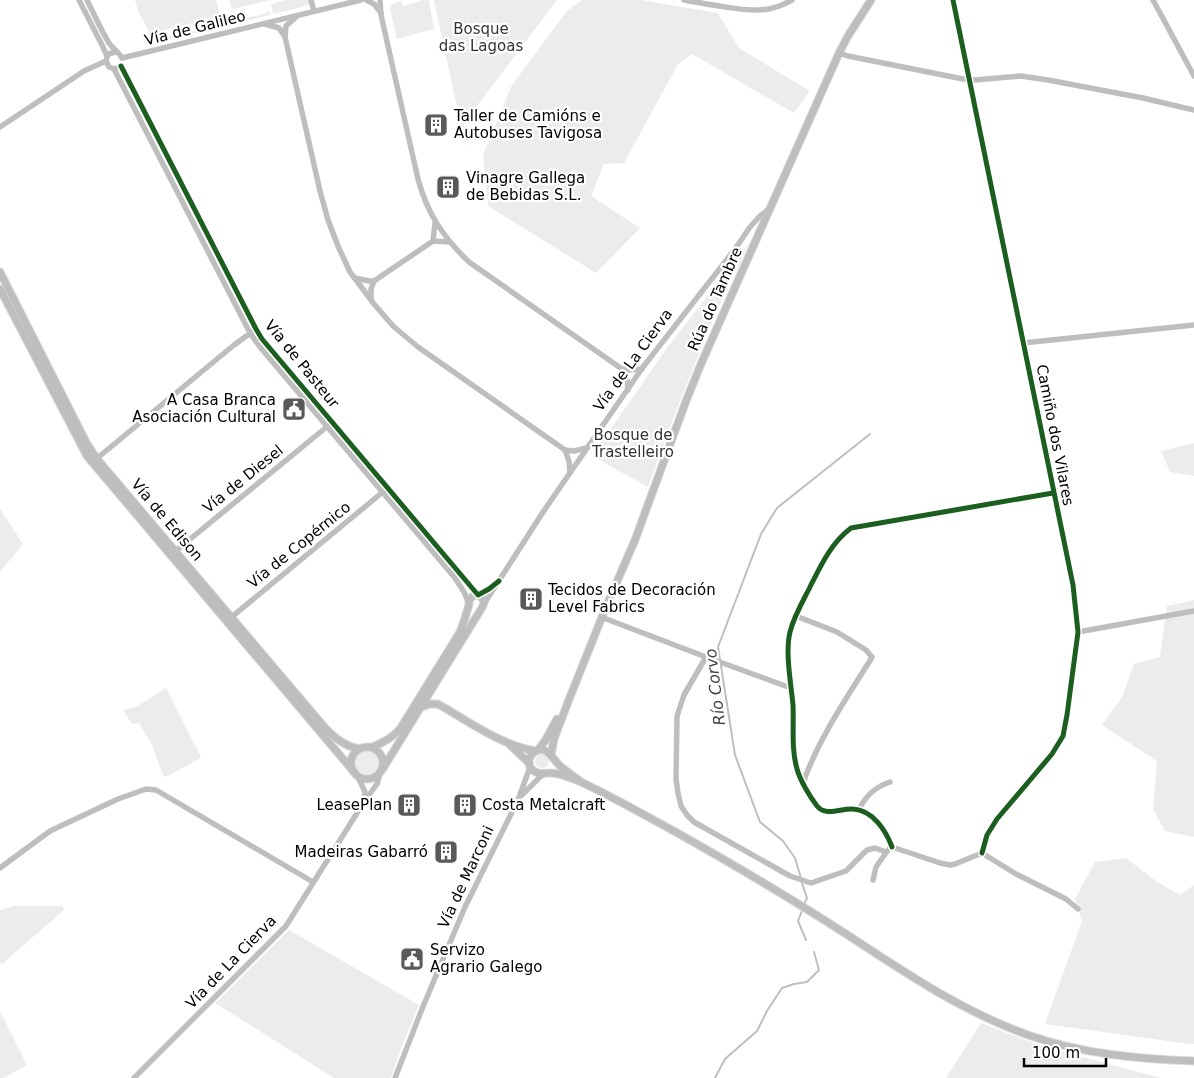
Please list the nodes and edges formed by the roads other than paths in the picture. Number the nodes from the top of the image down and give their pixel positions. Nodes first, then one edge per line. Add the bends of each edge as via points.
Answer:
1 (79, 0) edge
2 (87, 0) edge
3 (312, 0) edge
4 (361, 0) edge
5 (366, 0) edge
6 (378, 0) edge
7 (386, 0) edge
8 (684, 0) edge
9 (792, 0) edge
10 (871, 0) edge
11 (953, 0) edge
12 (1154, 0) edge
13 (314, 11) junction
14 (381, 13) junction
15 (297, 16) junction
16 (286, 18) junction
17 (276, 21) junction
18 (264, 24) junction
19 (286, 26) junction
20 (279, 28) junction
21 (285, 37) junction
22 (116, 52) junction
23 (839, 54) junction
24 (122, 58) junction
25 (106, 59) junction
26 (121, 66) junction
27 (114, 69) junction
28 (1194, 76) edge
29 (970, 80) junction
30 (1194, 110) edge
31 (0, 127) edge
32 (769, 209) junction
33 (435, 222) junction
34 (753, 223) junction
35 (761, 228) junction
36 (748, 233) junction
37 (443, 234) junction
38 (434, 240) junction
39 (450, 242) junction
40 (0, 272) edge
41 (355, 278) junction
42 (372, 282) junction
43 (0, 289) edge
44 (362, 289) junction
45 (371, 300) junction
46 (1194, 326) edge
47 (256, 329) junction
48 (250, 333) junction
49 (1023, 343) junction
50 (642, 369) junction
51 (624, 370) junction
52 (635, 378) junction
53 (628, 390) junction
54 (332, 422) junction
55 (327, 427) junction
56 (588, 448) junction
57 (567, 452) junction
58 (94, 460) junction
59 (579, 461) junction
60 (570, 473) junction
61 (385, 490) junction
62 (1053, 493) junction
63 (173, 553) junction
64 (499, 582) junction
65 (478, 595) junction
66 (469, 605) junction
67 (483, 606) junction
68 (1194, 611) edge
69 (796, 616) junction
70 (601, 617) junction
71 (229, 619) junction
72 (1078, 632) junction
73 (706, 657) junction
74 (434, 687) junction
75 (791, 688) junction
76 (568, 702) junction
77 (438, 704) junction
78 (421, 708) junction
79 (506, 742) junction
80 (372, 747) junction
81 (359, 749) junction
82 (537, 750) junction
83 (552, 756) junction
84 (530, 765) junction
85 (381, 772) junction
86 (355, 773) junction
87 (545, 773) junction
88 (580, 782) junction
89 (890, 782) dead end
90 (803, 783) junction
91 (518, 800) junction
92 (364, 802) junction
93 (859, 810) junction
94 (892, 847) junction
95 (886, 852) junction
96 (982, 852) junction
97 (0, 868) edge
98 (873, 880) dead end
99 (313, 882) junction
100 (1078, 908) dead end
101 (1194, 1061) edge
102 (134, 1078) edge
103 (395, 1078) edge

1 - 25 street
2 - 22 street
3 - 13 street
4 - 13 street, Vía de Galileo
5 - 14 street
6 - 14 street
7 - 14 street
8 - 9 street via 757,11
10 - 23 main road, Rúa do Tambre
11 - 29 street, Camiño dos Vilares
12 - 28 street
13 - 15 street, Vía de Galileo
14 - 33 street via 418,178
15 - 16 street, Vía de Galileo
15 - 19 street
16 - 17 street, Vía de Galileo
16 - 19 street
17 - 18 street, Vía de Galileo
17 - 20 street
18 - 20 street
18 - 24 street, Vía de Galileo
19 - 20 street
19 - 21 street
20 - 21 street
21 - 41 street via 328,220
22 - 24 street
22 - 25 street via 110,53
23 - 29 street
23 - 32 main road, Rúa do Tambre
24 - 26 street
25 - 27 street via 109,67
25 - 31 street
26 - 27 street
26 - 47 street, Vía de Pasteur
27 - 48 street, Vía de Pasteur
29 - 30 street via 1021,76
29 - 49 street, Camiño dos Vilares
32 - 34 street, Vía de La Cierva
32 - 35 main road, Rúa do Tambre
33 - 37 street
33 - 38 street
34 - 35 street via 758,221
34 - 36 street, Vía de La Cierva
35 - 36 street
35 - 70 main road, Rúa do Tambre via 686,401 635,540
36 - 50 street, Vía de La Cierva
37 - 38 street
37 - 39 street
38 - 39 street
38 - 42 street
39 - 51 street via 469,262
40 - 58 main road, Vía de Edison
41 - 42 street
41 - 44 street
42 - 44 street
42 - 45 street
43 - 58 main road, Vía de Edison via 81,447
44 - 45 street
45 - 57 street via 418,347
46 - 49 street
47 - 48 street
47 - 54 street, Vía de Pasteur
48 - 55 street, Vía de Pasteur
48 - 58 street
49 - 62 street, Camiño dos Vilares
50 - 51 street
50 - 52 street, Vía de La Cierva
51 - 52 street
51 - 53 street
52 - 53 street, Vía de La Cierva
53 - 56 street, Vía de La Cierva
54 - 55 street, Vía de Diesel
54 - 61 street, Vía de Pasteur
55 - 61 street, Vía de Pasteur
55 - 63 street, Vía de Diesel
56 - 57 street
56 - 59 street, Vía de La Cierva
57 - 59 street
57 - 60 street
58 - 63 main road, Vía de Edison
59 - 60 street, Vía de La Cierva
60 - 64 street, Vía de La Cierva
61 - 65 street, Vía de Pasteur
61 - 66 street, Vía de Pasteur via 455,578
61 - 71 street, Vía de Copérnico
62 - 69 street via 852,528 836,541 829,552
62 - 72 street, Camiño dos Vilares via 1073,586
63 - 71 main road, Vía de Edison
64 - 65 street, Vía de La Cierva
64 - 67 street, Vía de La Cierva
65 - 66 main road via 470,598
65 - 67 main road
66 - 67 main road via 475,610
66 - 80 main road via 460,632 400,729
67 - 74 main road, Vía de La Cierva
68 - 72 street
69 - 75 street via 790,634
69 - 90 street via 837,632 872,656 819,745
70 - 73 street
70 - 76 main road
71 - 81 main road, Vía de Edison via 334,738
71 - 86 main road, Vía de Edison
72 - 96 street, Camiño dos Vilares via 1063,736 1052,754 996,819
73 - 75 street
73 - 95 street via 684,695 677,716 676,779 681,806 687,815 790,876 811,883 846,871 867,850 875,848
74 - 77 main road via 433,694
74 - 78 main road, Vía de La Cierva
75 - 90 street via 792,732 797,769
76 - 82 main road
76 - 83 main road via 554,739
77 - 78 main road
77 - 79 main road
78 - 85 main road, Vía de La Cierva
79 - 82 main road
79 - 84 main road
80 - 81 main road
80 - 85 main road via 382,756 384,766
81 - 86 main road via 351,762
82 - 83 main road via 546,750
82 - 84 main road via 531,755
83 - 87 main road via 552,768
83 - 88 main road
84 - 87 main road via 538,774
84 - 91 street, Vía de Marconi
85 - 86 main road via 368,779
85 - 92 street, Vía de La Cierva
86 - 92 street via 364,792
87 - 88 main road
87 - 91 street, Vía de Marconi
88 - 101 main road via 792,900 932,989 1015,1030 1101,1053
89 - 93 street via 877,787 865,798
90 - 93 street via 817,806 824,811
91 - 103 street, Vía de Marconi via 465,907
92 - 99 street, Vía de La Cierva
93 - 94 street via 881,826
94 - 95 street
94 - 96 street via 950,865
95 - 98 street via 876,867
96 - 100 street
97 - 99 street via 50,830 146,789 156,790
99 - 102 street, Vía de La Cierva via 286,926

